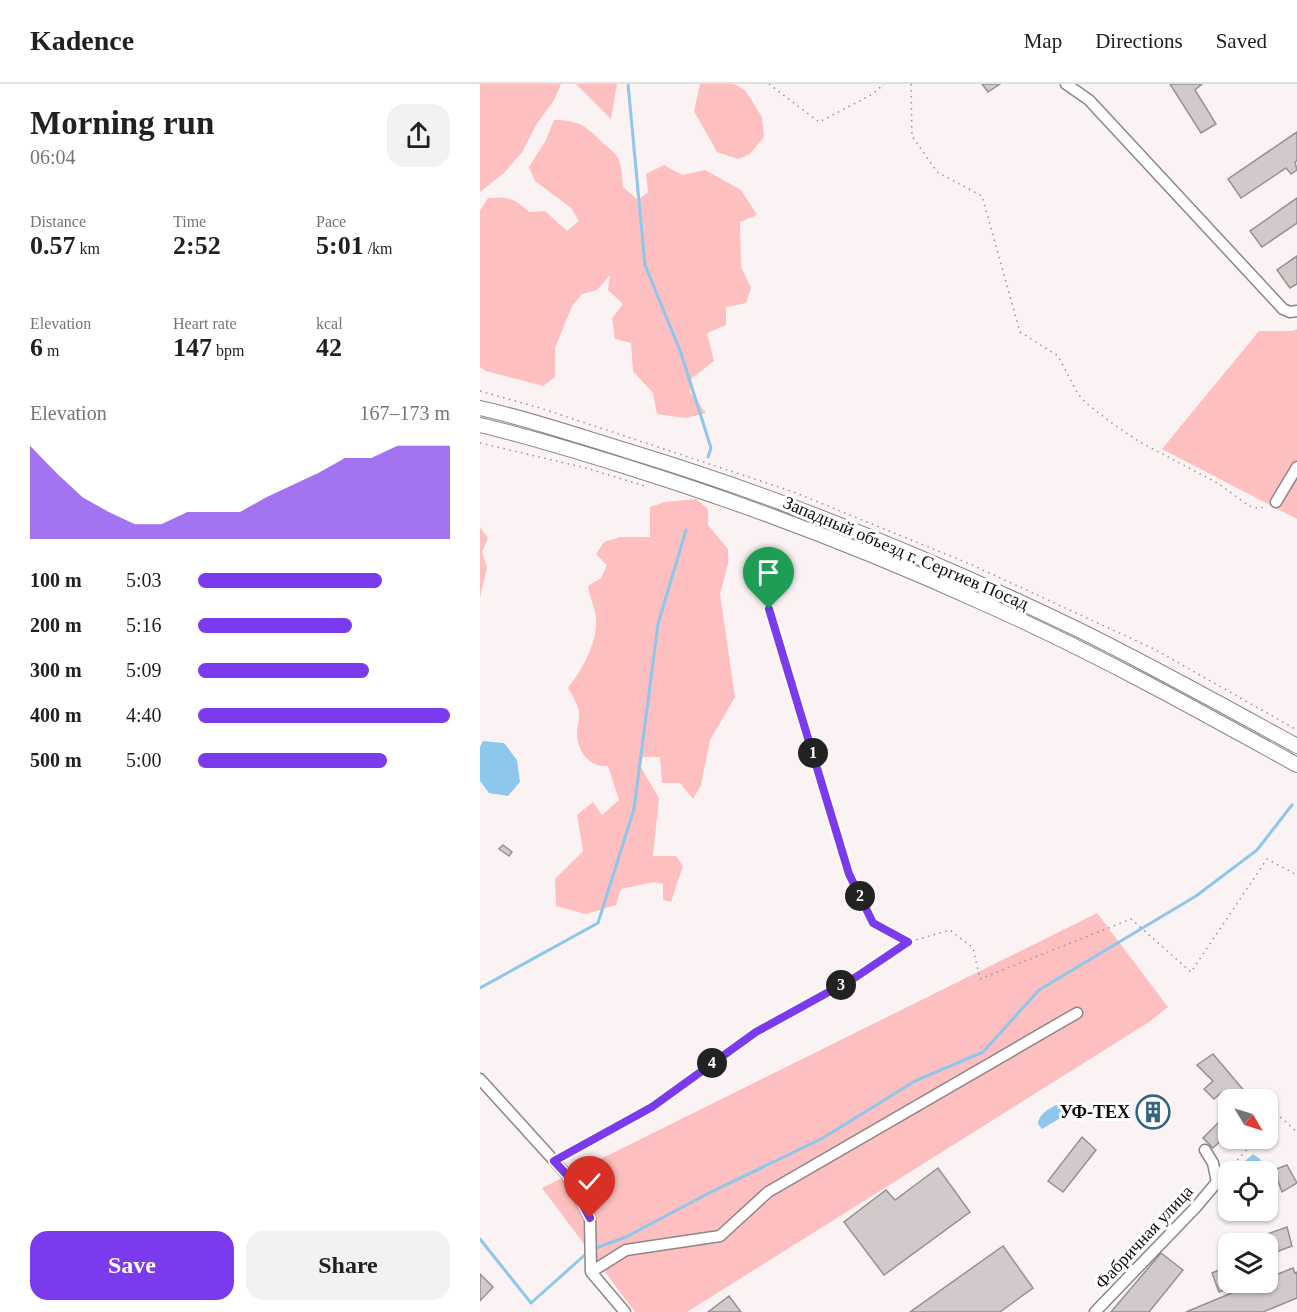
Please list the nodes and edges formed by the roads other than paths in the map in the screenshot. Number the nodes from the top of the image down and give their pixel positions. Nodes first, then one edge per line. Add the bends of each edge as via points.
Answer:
1 (1066, 84) edge
2 (1297, 311) edge
3 (480, 408) edge
4 (480, 425) edge
5 (1297, 467) edge
6 (1276, 502) road end
7 (1297, 746) edge
8 (1297, 765) edge
9 (1077, 1014) dead end
10 (480, 1078) edge
11 (1205, 1150) dead end
12 (591, 1272) junction
13 (626, 1312) edge
14 (1095, 1312) edge

1 - 2 street via 1089,100 1284,309
3 - 7 main road, Западный объезд г. Сергиев Посад via 697,472 862,534 1082,632
4 - 8 main road, Западный объезд г. Сергиев Посад via 696,488 857,549 1076,647
5 - 6 street
9 - 12 street via 768,1192 720,1236 626,1250
10 - 12 street via 567,1175 590,1218
11 - 14 street, Фабричная улица via 1217,1182
12 - 13 street

